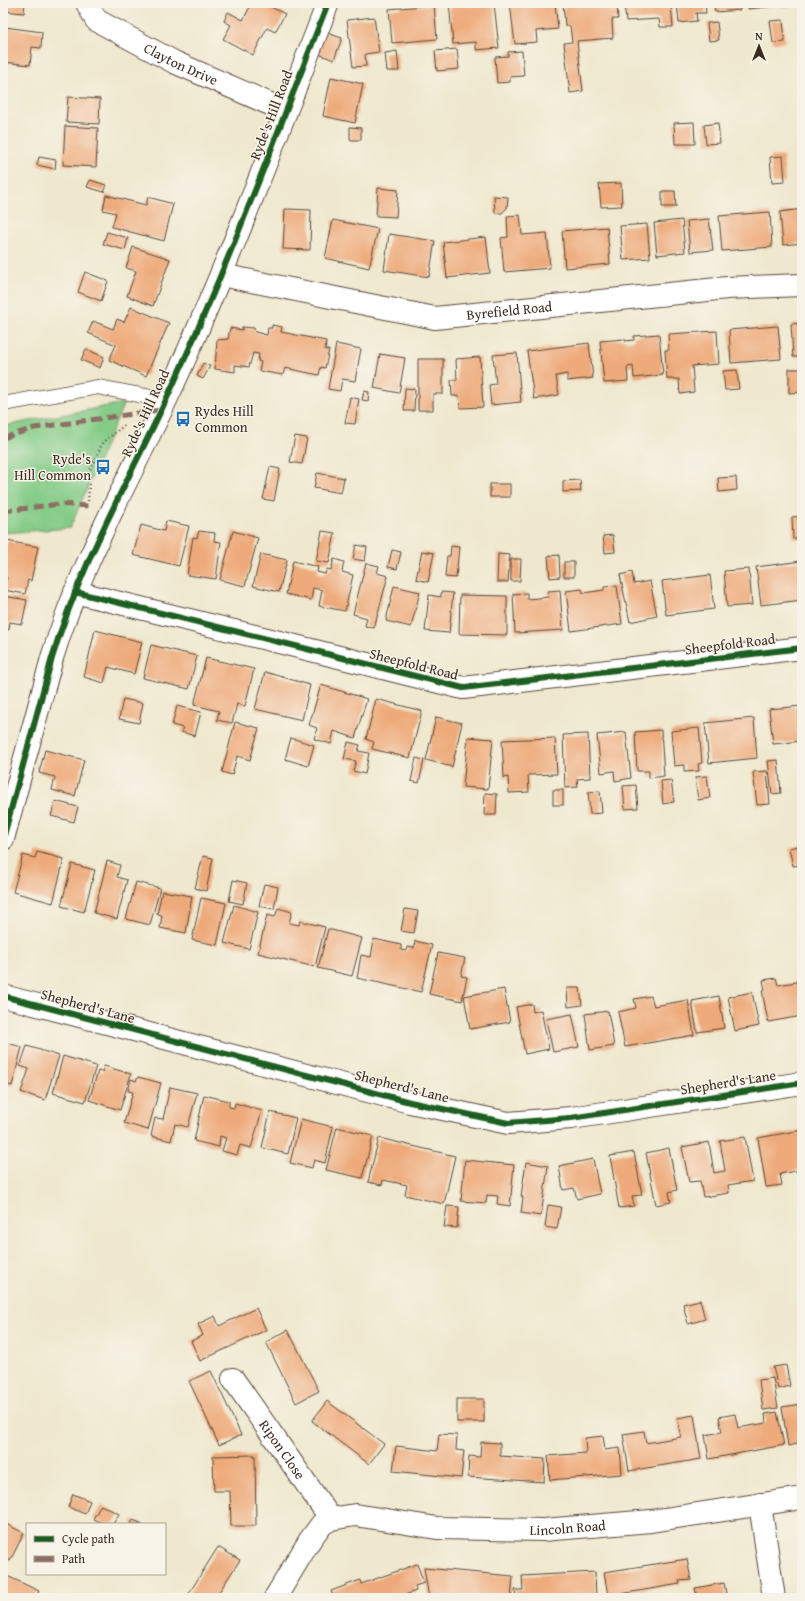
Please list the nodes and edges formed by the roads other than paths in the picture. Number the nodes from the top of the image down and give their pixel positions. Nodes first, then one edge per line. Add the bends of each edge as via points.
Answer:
1 (88, 3) edge
2 (328, 3) edge
3 (286, 111) junction
4 (221, 275) junction
5 (802, 285) edge
6 (158, 398) junction
7 (3, 404) edge
8 (75, 592) junction
9 (802, 648) edge
10 (3, 838) edge
11 (3, 996) edge
12 (802, 1083) edge
13 (233, 1379) dead end
14 (802, 1498) edge
15 (760, 1504) junction
16 (331, 1518) junction
17 (275, 1598) edge
18 (774, 1598) edge

1 - 3 street, Clayton Drive via 96,20 174,62
2 - 3 street, Ryde's Hill Road
3 - 4 street, Ryde's Hill Road
4 - 5 street, Byrefield Road via 435,318 727,288
4 - 6 street, Ryde's Hill Road
6 - 7 lane via 98,387
6 - 8 street, Ryde's Hill Road
8 - 9 street, Sheepfold Road via 463,688
8 - 10 street, Ryde's Hill Road via 52,658
11 - 12 street, Shepherd's Lane via 410,1102 508,1123 571,1118
13 - 16 street, Ripon Close
14 - 15 street, Lincoln Road
15 - 16 street, Lincoln Road via 651,1521 543,1530 437,1528 355,1515
15 - 18 street
16 - 17 street via 321,1525 310,1540

